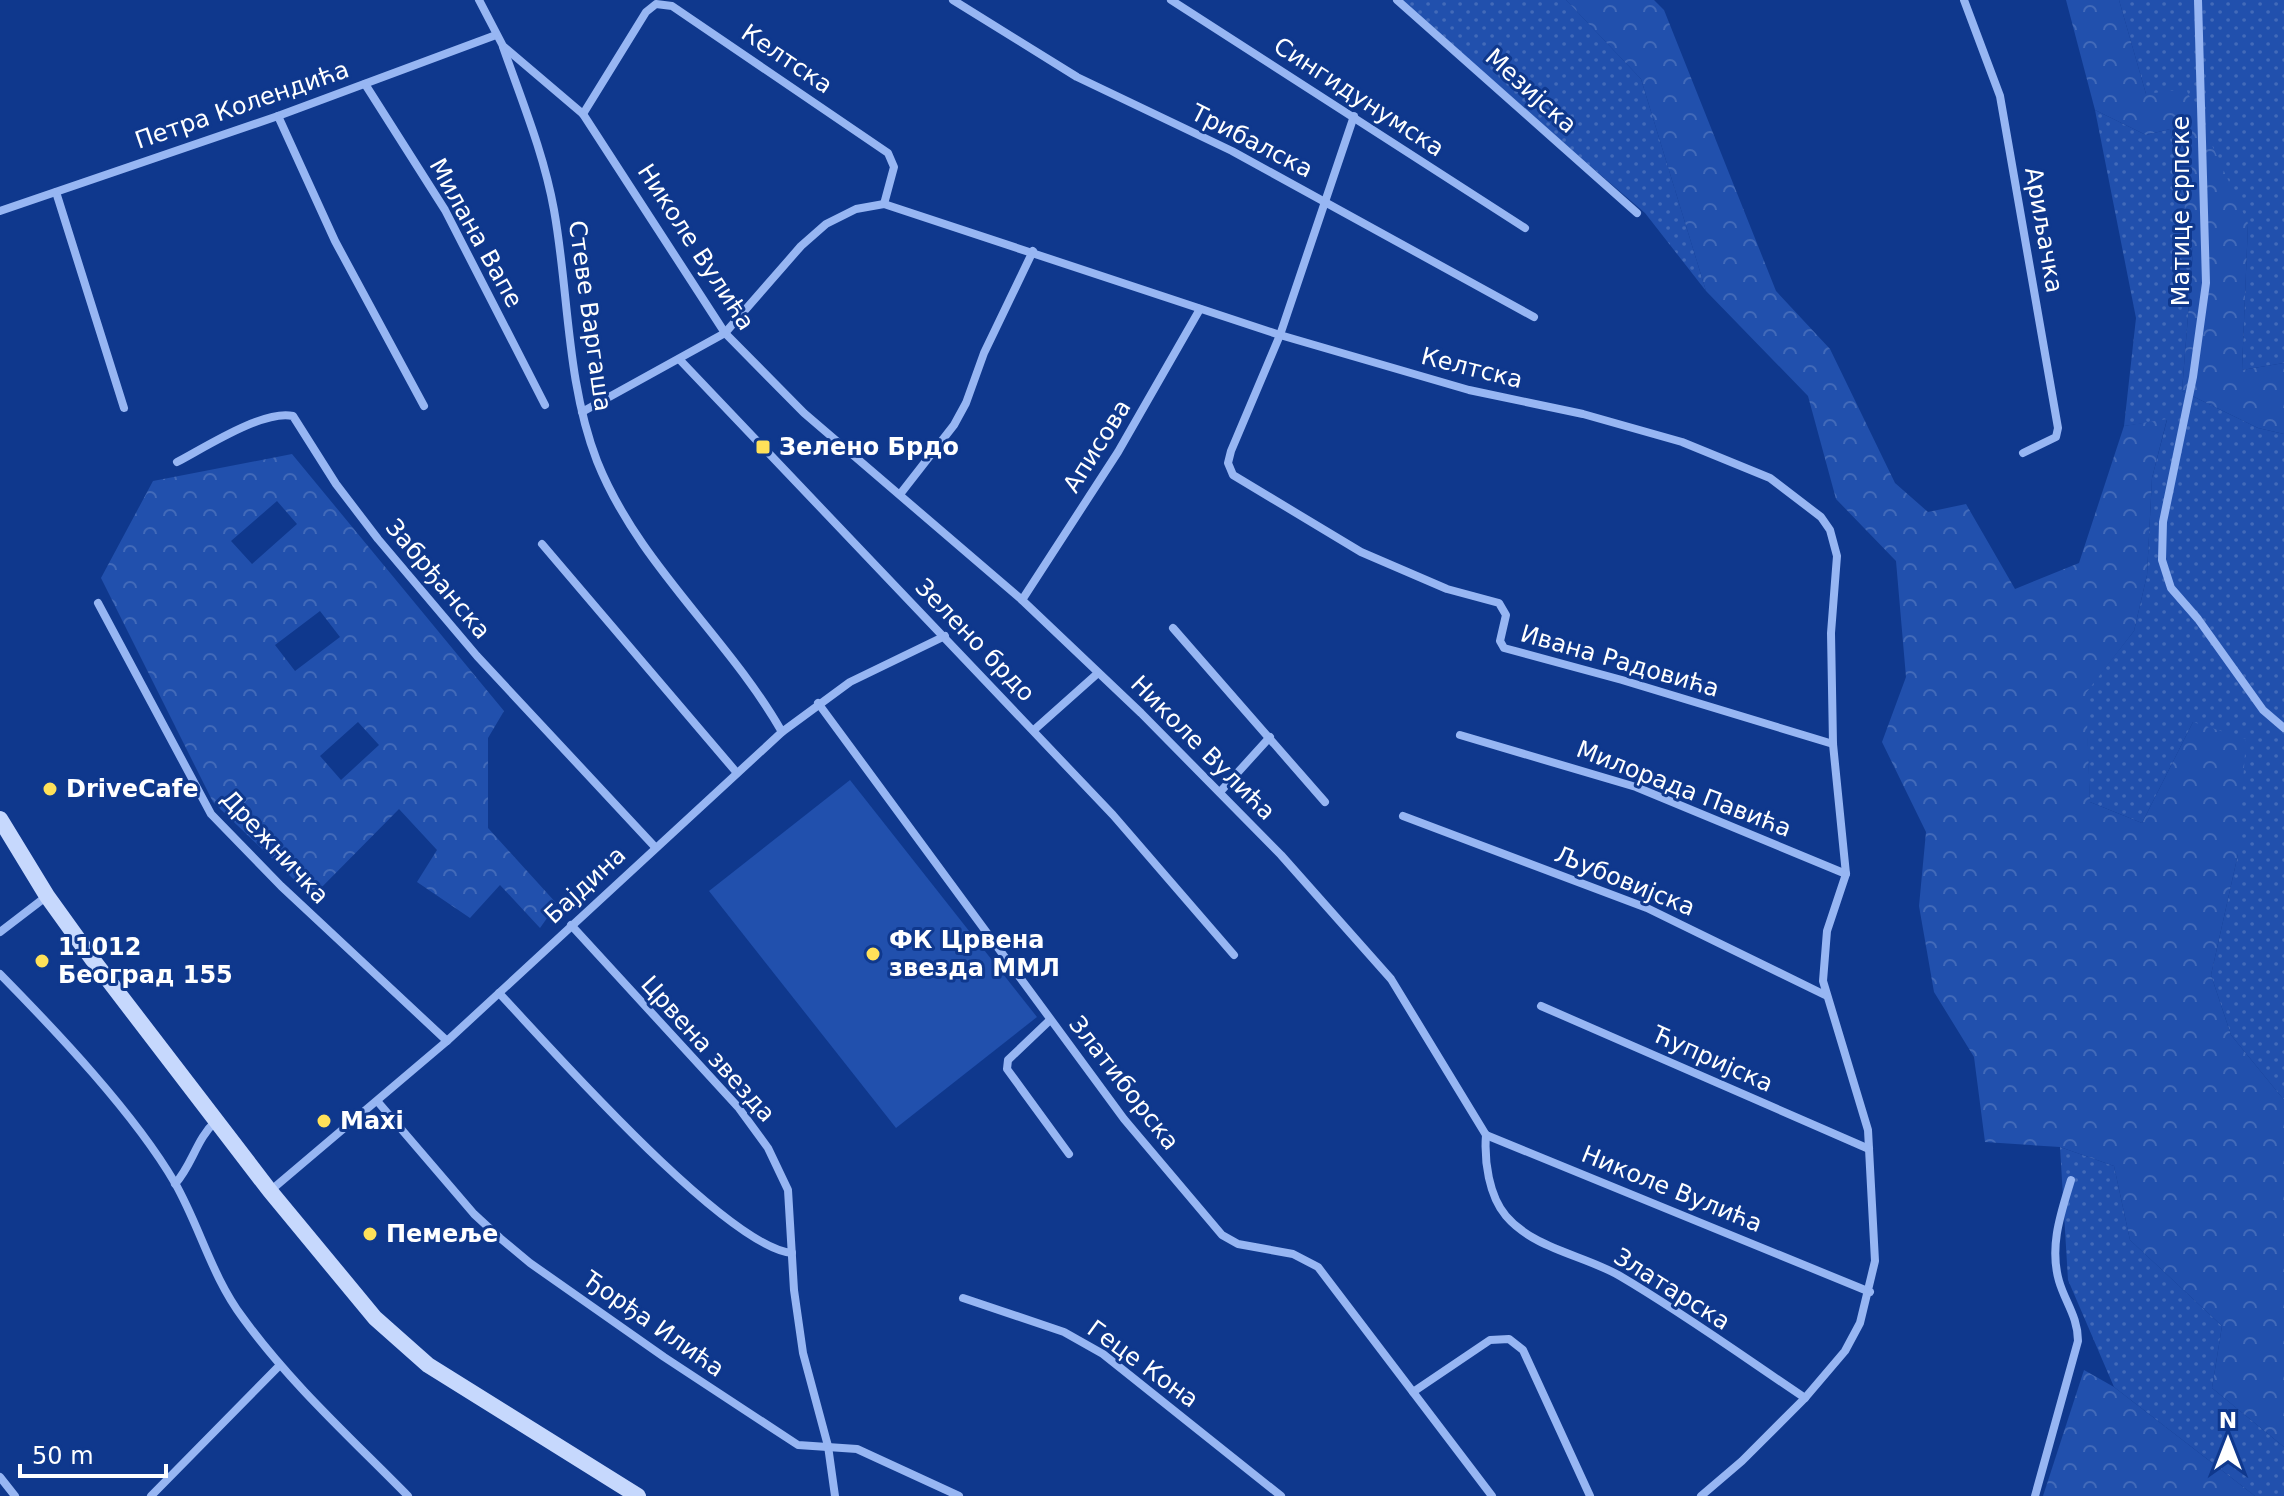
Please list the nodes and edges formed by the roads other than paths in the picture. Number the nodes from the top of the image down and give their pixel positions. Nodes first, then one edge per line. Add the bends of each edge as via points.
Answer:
1 (479, 0) edge
2 (953, 0) edge
3 (1171, 0) edge
4 (1397, 0) edge
5 (1964, 0) edge
6 (2198, 0) edge
7 (496, 35) junction
8 (503, 46) junction
9 (365, 84) junction
10 (583, 114) junction
11 (278, 116) junction
12 (1354, 116) junction
13 (56, 192) junction
14 (1323, 200) junction
15 (884, 204) junction
16 (0, 211) edge
17 (1637, 213) dead end
18 (1525, 228) dead end
19 (1033, 251) junction
20 (1200, 309) junction
21 (1534, 317) dead end
22 (725, 333) junction
23 (1280, 335) junction
24 (680, 360) junction
25 (545, 405) dead end
26 (424, 406) dead end
27 (124, 408) dead end
28 (582, 412) junction
29 (2023, 453) dead end
30 (177, 462) dead end
31 (901, 493) junction
32 (542, 544) dead end
33 (1022, 600) junction
34 (98, 603) dead end
35 (1173, 628) dead end
36 (945, 636) junction
37 (1098, 673) junction
38 (818, 703) junction
39 (2284, 728) edge
40 (1034, 730) junction
41 (782, 732) junction
42 (1460, 735) dead end
43 (1270, 737) junction
44 (1833, 744) junction
45 (737, 773) junction
46 (1220, 792) junction
47 (1325, 802) dead end
48 (1403, 816) dead end
49 (0, 819) edge
50 (655, 847) junction
51 (1846, 874) junction
52 (47, 896) junction
53 (571, 925) junction
54 (0, 932) edge
55 (1234, 955) dead end
56 (0, 974) edge
57 (499, 993) junction
58 (1825, 995) junction
59 (1541, 1006) dead end
60 (1050, 1020) junction
61 (447, 1041) junction
62 (378, 1102) junction
63 (217, 1121) junction
64 (1486, 1135) junction
65 (1869, 1149) junction
66 (1069, 1154) dead end
67 (2071, 1180) dead end
68 (175, 1184) junction
69 (270, 1191) junction
70 (792, 1253) junction
71 (1870, 1292) junction
72 (963, 1298) dead end
73 (280, 1365) junction
74 (1413, 1392) junction
75 (1805, 1398) junction
76 (828, 1446) junction
77 (0, 1477) edge
78 (15, 1496) edge
79 (151, 1496) edge
80 (408, 1496) edge
81 (638, 1496) edge
82 (835, 1496) edge
83 (959, 1496) edge
84 (1281, 1496) edge
85 (1492, 1496) edge
86 (1590, 1496) edge
87 (1701, 1496) edge
88 (2035, 1496) edge

1 - 7 street
2 - 14 street, Трибалска via 1077,77
3 - 12 street, Сингидунумска
4 - 17 street, Мезијска
5 - 29 street, Ариљачка via 2000,96 2058,428 2056,437
6 - 39 street, Матице српске via 2206,283 2163,522 2165,575 2263,710
7 - 8 street
7 - 9 street, Петра Колендића
8 - 10 street
8 - 28 street, Стеве Варгаша via 547,176
9 - 11 street, Петра Колендића
9 - 25 street, Милана Вапе via 445,210
10 - 15 street, Келтска via 646,12 656,4 672,6 888,153 894,167
10 - 22 street, Николе Вулића
11 - 13 street, Петра Колендића
11 - 26 street via 335,241
12 - 14 street
12 - 18 street, Сингидунумска
13 - 16 street, Петра Колендића
13 - 27 street
14 - 21 street, Трибалска
14 - 23 street
15 - 19 street, Келтска
15 - 22 street via 856,209 813,233
19 - 20 street, Келтска
19 - 31 street via 966,403
20 - 23 street, Келтска
20 - 33 street, Аписова via 1118,452
22 - 24 street
22 - 31 street, Николе Вулића via 793,403
23 - 44 street, Келтска via 1434,381 1682,442 1791,491 1821,517 1836,544
23 - 44 street, Ивана Радовића via 1229,457 1229,469 1238,479 1361,552 1447,589 1499,603 1506,615 1500,641 1504,648
24 - 28 street
24 - 36 street, Зелено брдо
28 - 41 street, Стеве Варгаша via 614,499 637,536 709,626
30 - 50 street, Забрђанска via 259,421 293,416 378,539 487,667
31 - 33 street, Николе Вулића
32 - 45 street
33 - 37 street, Николе Вулића
34 - 61 street, Дрежничка via 211,814
35 - 43 street
36 - 38 street, Бајдина
36 - 40 street, Зелено брдо
37 - 40 street
37 - 46 street, Николе Вулића
38 - 41 street, Бајдина
38 - 60 street, Златиборска
40 - 55 street, Зелено брдо
41 - 45 street, Бајдина
42 - 51 street, Милорада Павића via 1636,787
43 - 46 street
43 - 47 street
44 - 51 street, Келтска
45 - 50 street, Бајдина
46 - 64 street, Николе Вулића via 1391,979
48 - 58 street, Љубовијска via 1647,908
49 - 52 main road
50 - 53 street, Бајдина
51 - 58 street via 1824,951
52 - 54 street
52 - 63 main road
53 - 57 street, Бајдина
53 - 70 street, Црвена звезда via 755,1126 788,1190
56 - 68 street via 94,1076
57 - 61 street, Бајдина
57 - 70 street via 668,1167 766,1246
58 - 65 street via 1862,1107
59 - 65 street, Ћупријска
60 - 66 street via 1008,1060 1007,1069
60 - 74 street, Златиборска via 1124,1119 1222,1235 1238,1244 1293,1254 1318,1267
61 - 62 street, Бајдина
62 - 69 street, Бајдина
62 - 76 street, Ђорђа Илића via 474,1214 530,1263 791,1441
63 - 68 street via 198,1140
63 - 69 main road
64 - 71 street, Николе Вулића
64 - 75 street, Златарска via 1492,1189 1515,1225 1617,1274
65 - 71 street via 1875,1232
67 - 88 street via 2055,1257 2059,1281 2076,1318 2078,1341
68 - 73 street via 217,1279
69 - 81 main road via 361,1303 408,1350
70 - 76 street, Црвена звезда via 803,1353
71 - 75 street via 1845,1351
72 - 84 street, Геце Кона via 1064,1332 1103,1354
73 - 79 street
73 - 80 street
74 - 85 street, Златиборска
74 - 86 street via 1490,1340 1509,1339 1523,1350
75 - 87 street
76 - 82 street, Црвена звезда
76 - 83 street, Ђорђа Илића via 857,1449
77 - 78 street

